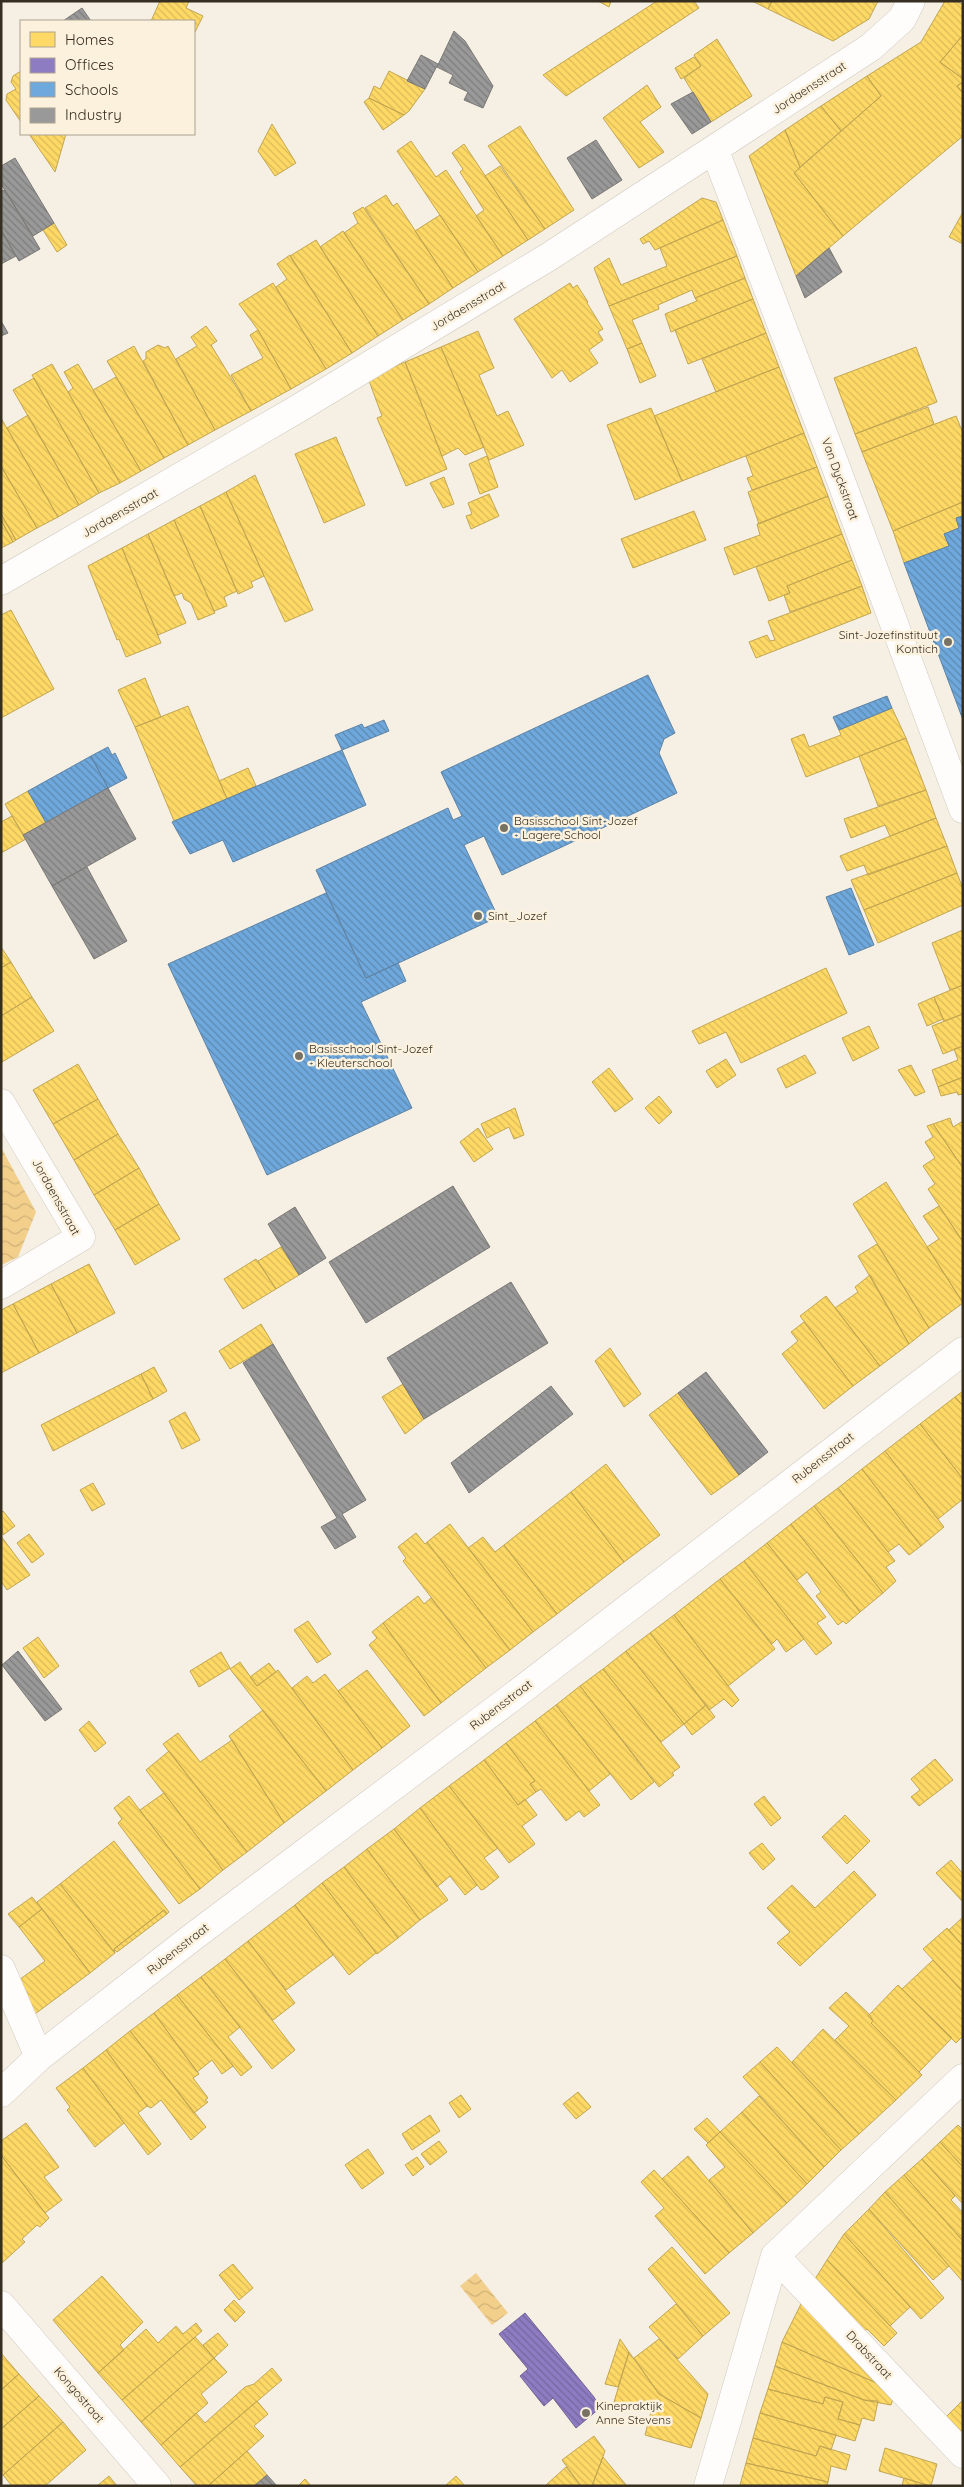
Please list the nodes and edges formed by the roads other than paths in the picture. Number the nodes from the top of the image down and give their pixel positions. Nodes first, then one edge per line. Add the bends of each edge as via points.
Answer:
1 (911, 1) edge
2 (715, 151) junction
3 (1, 581) edge
4 (963, 809) edge
5 (1, 1103) edge
6 (1, 1285) edge
7 (963, 1351) edge
8 (1, 1970) edge
9 (39, 2057) junction
10 (963, 2078) edge
11 (1, 2093) edge
12 (775, 2256) junction
13 (1, 2305) edge
14 (963, 2454) edge
15 (157, 2486) edge
16 (708, 2486) edge

1 - 2 street, Jordaensstraat via 902,20 888,35
2 - 3 street, Jordaensstraat via 447,319
2 - 4 street, Van Dyckstraat
5 - 6 street, Jordaensstraat via 81,1237
7 - 9 street, Rubensstraat
8 - 9 street
9 - 11 street, Rubensstraat
10 - 12 street
12 - 14 street, Drabstraat
12 - 16 street
13 - 15 street, Kongostraat

